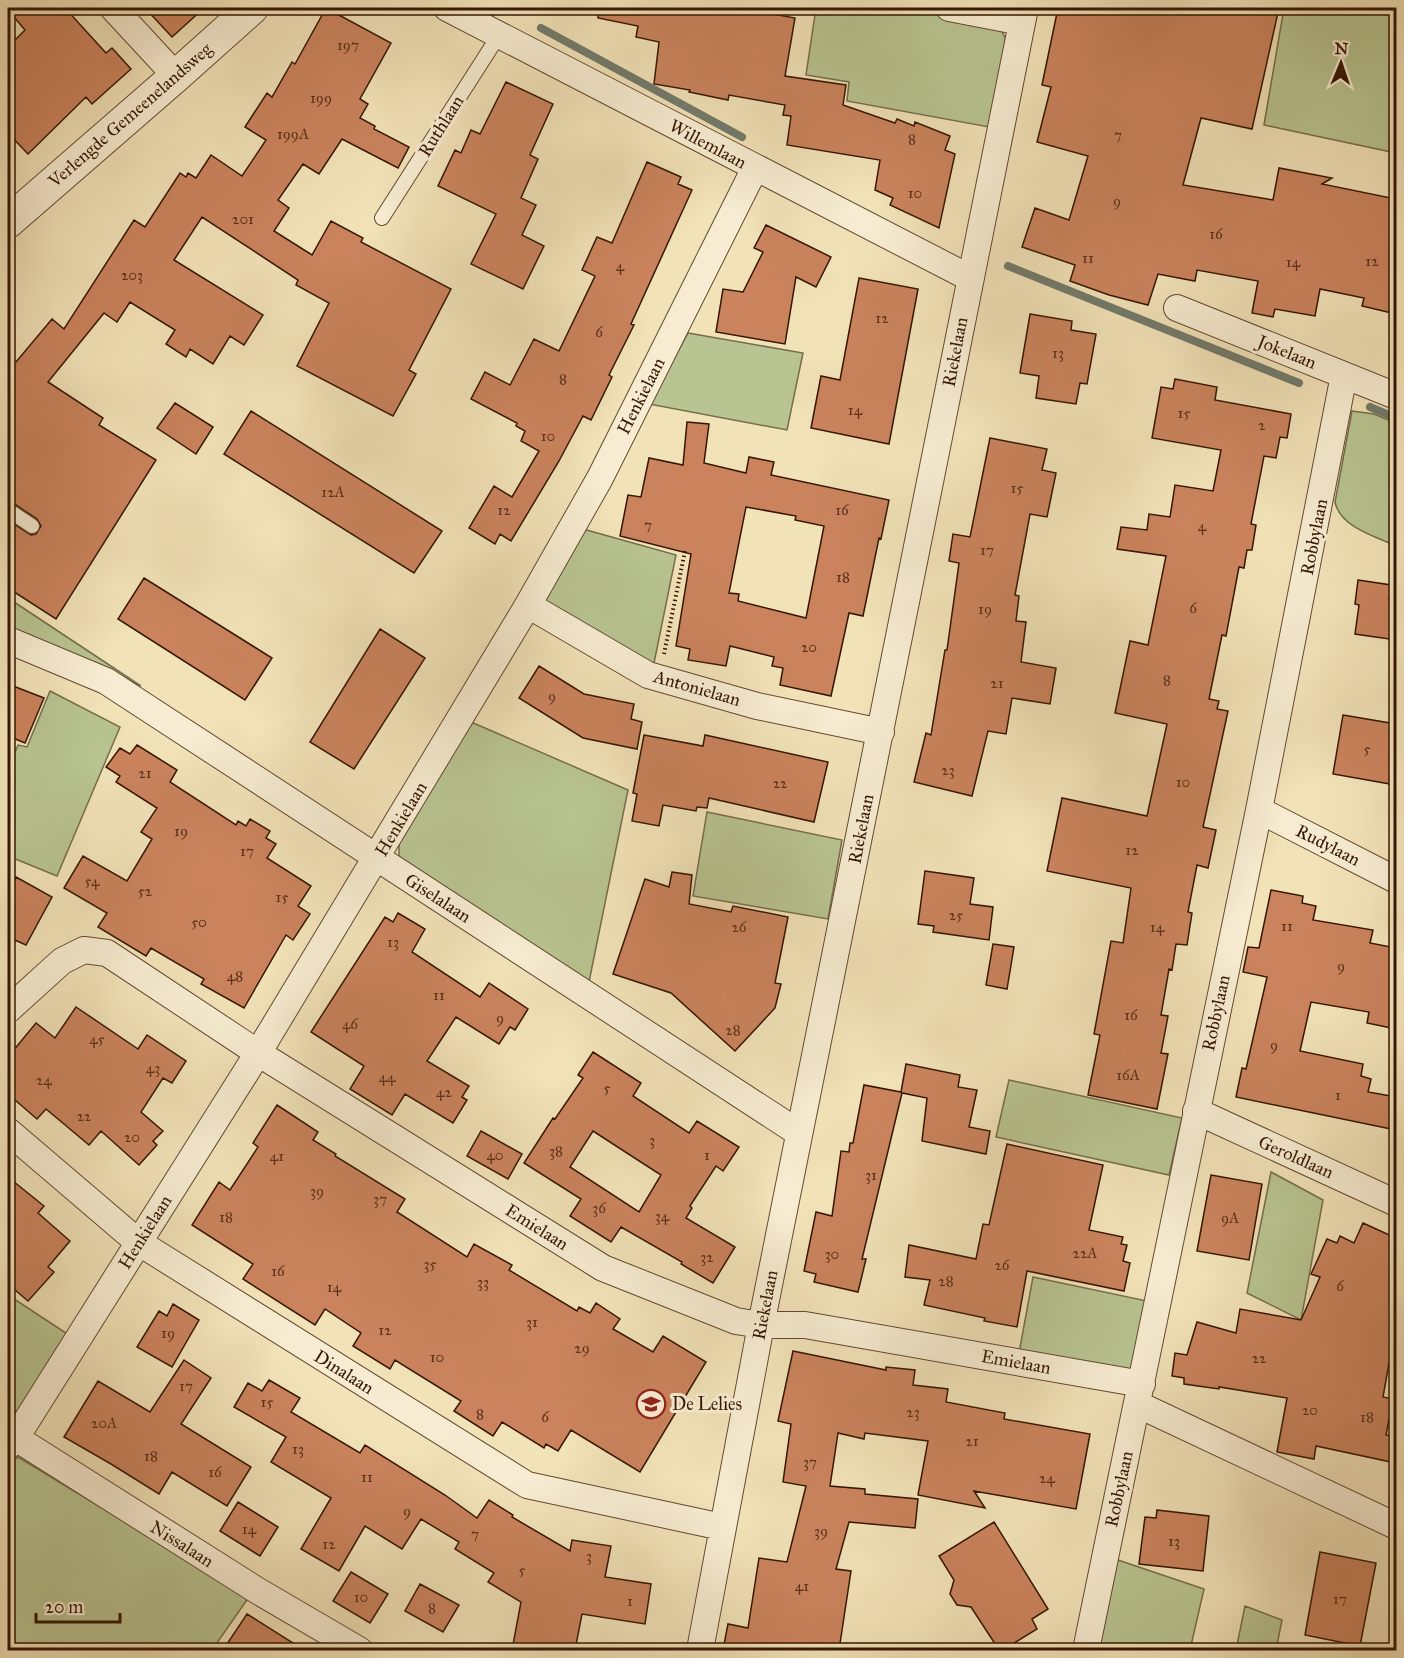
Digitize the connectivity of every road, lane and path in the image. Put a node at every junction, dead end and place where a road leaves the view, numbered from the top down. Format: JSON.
{"nodes":[{"id":1,"x":113,"y":8,"type":"edge"},
{"id":2,"x":252,"y":8,"type":"edge"},
{"id":3,"x":447,"y":8,"type":"edge"},
{"id":4,"x":950,"y":8,"type":"edge"},
{"id":5,"x":1023,"y":15,"type":"edge"},
{"id":6,"x":499,"y":34,"type":"junction"},
{"id":7,"x":176,"y":76,"type":"junction"},
{"id":8,"x":755,"y":168,"type":"junction"},
{"id":9,"x":382,"y":218,"type":"dead end"},
{"id":10,"x":8,"y":222,"type":"edge"},
{"id":11,"x":970,"y":278,"type":"junction"},
{"id":12,"x":1177,"y":308,"type":"dead end"},
{"id":13,"x":1344,"y":375,"type":"junction"},
{"id":14,"x":1396,"y":396,"type":"edge"},
{"id":15,"x":8,"y":510,"type":"edge"},
{"id":16,"x":32,"y":526,"type":"dead end"},
{"id":17,"x":685,"y":551,"type":"dead end"},
{"id":18,"x":528,"y":605,"type":"junction"},
{"id":19,"x":8,"y":640,"type":"edge"},
{"id":20,"x":659,"y":678,"type":"junction"},
{"id":21,"x":881,"y":732,"type":"junction"},
{"id":22,"x":1259,"y":810,"type":"junction"},
{"id":23,"x":377,"y":859,"type":"junction"},
{"id":24,"x":1396,"y":880,"type":"edge"},
{"id":25,"x":8,"y":1010,"type":"edge"},
{"id":26,"x":258,"y":1053,"type":"junction"},
{"id":27,"x":1196,"y":1111,"type":"junction"},
{"id":28,"x":8,"y":1131,"type":"edge"},
{"id":29,"x":799,"y":1133,"type":"junction"},
{"id":30,"x":1396,"y":1203,"type":"edge"},
{"id":31,"x":138,"y":1242,"type":"junction"},
{"id":32,"x":761,"y":1325,"type":"junction"},
{"id":33,"x":1139,"y":1394,"type":"junction"},
{"id":34,"x":10,"y":1440,"type":"edge"},
{"id":35,"x":1396,"y":1526,"type":"edge"},
{"id":36,"x":722,"y":1527,"type":"junction"},
{"id":37,"x":359,"y":1650,"type":"edge"},
{"id":38,"x":700,"y":1650,"type":"edge"},
{"id":39,"x":1086,"y":1650,"type":"edge"}],
"edges":[{"from":1,"to":7,"type":"street"},
{"from":2,"to":7,"type":"street","name":"Verlengde Gemeenelandsweg"},
{"from":3,"to":6,"type":"street","name":"Willemlaan"},
{"from":4,"to":5,"type":"street"},
{"from":5,"to":11,"type":"street","name":"Riekelaan"},
{"from":6,"to":8,"type":"street","name":"Willemlaan"},
{"from":6,"to":9,"type":"lane","name":"Ruthlaan"},
{"from":7,"to":10,"type":"street","name":"Verlengde Gemeenelandsweg"},
{"from":8,"to":11,"type":"street","name":"Willemlaan"},
{"from":8,"to":18,"type":"street","name":"Henkielaan"},
{"from":11,"to":21,"type":"street","name":"Riekelaan"},
{"from":12,"to":13,"type":"street","name":"Jokelaan"},
{"from":13,"to":14,"type":"street","name":"Jokelaan"},
{"from":13,"to":22,"type":"street","name":"Robbylaan"},
{"from":15,"to":16,"type":"lane"},
{"from":17,"to":20,"type":"path"},
{"from":18,"to":20,"type":"street","name":"Antonielaan"},
{"from":18,"to":23,"type":"street","name":"Henkielaan"},
{"from":19,"to":23,"type":"street","name":"Giselalaan"},
{"from":20,"to":21,"type":"street","name":"Antonielaan"},
{"from":21,"to":29,"type":"street","name":"Riekelaan"},
{"from":22,"to":24,"type":"street","name":"Rudylaan"},
{"from":22,"to":27,"type":"street","name":"Robbylaan"},
{"from":23,"to":26,"type":"street","name":"Henkielaan"},
{"from":23,"to":29,"type":"street","name":"Giselalaan"},
{"from":25,"to":26,"type":"street","name":"Emielaan"},
{"from":26,"to":31,"type":"street","name":"Henkielaan"},
{"from":26,"to":32,"type":"street","name":"Emielaan"},
{"from":27,"to":30,"type":"street","name":"Geroldlaan"},
{"from":27,"to":33,"type":"street","name":"Robbylaan"},
{"from":28,"to":31,"type":"street","name":"Dinalaan"},
{"from":29,"to":32,"type":"street","name":"Riekelaan"},
{"from":31,"to":34,"type":"street","name":"Henkielaan"},
{"from":31,"to":36,"type":"street","name":"Dinalaan"},
{"from":32,"to":33,"type":"street","name":"Emielaan"},
{"from":32,"to":36,"type":"street","name":"Riekelaan"},
{"from":33,"to":35,"type":"street","name":"Emielaan"},
{"from":33,"to":39,"type":"street","name":"Robbylaan"},
{"from":34,"to":37,"type":"street","name":"Nissalaan"},
{"from":36,"to":38,"type":"street","name":"Riekelaan"}]}
